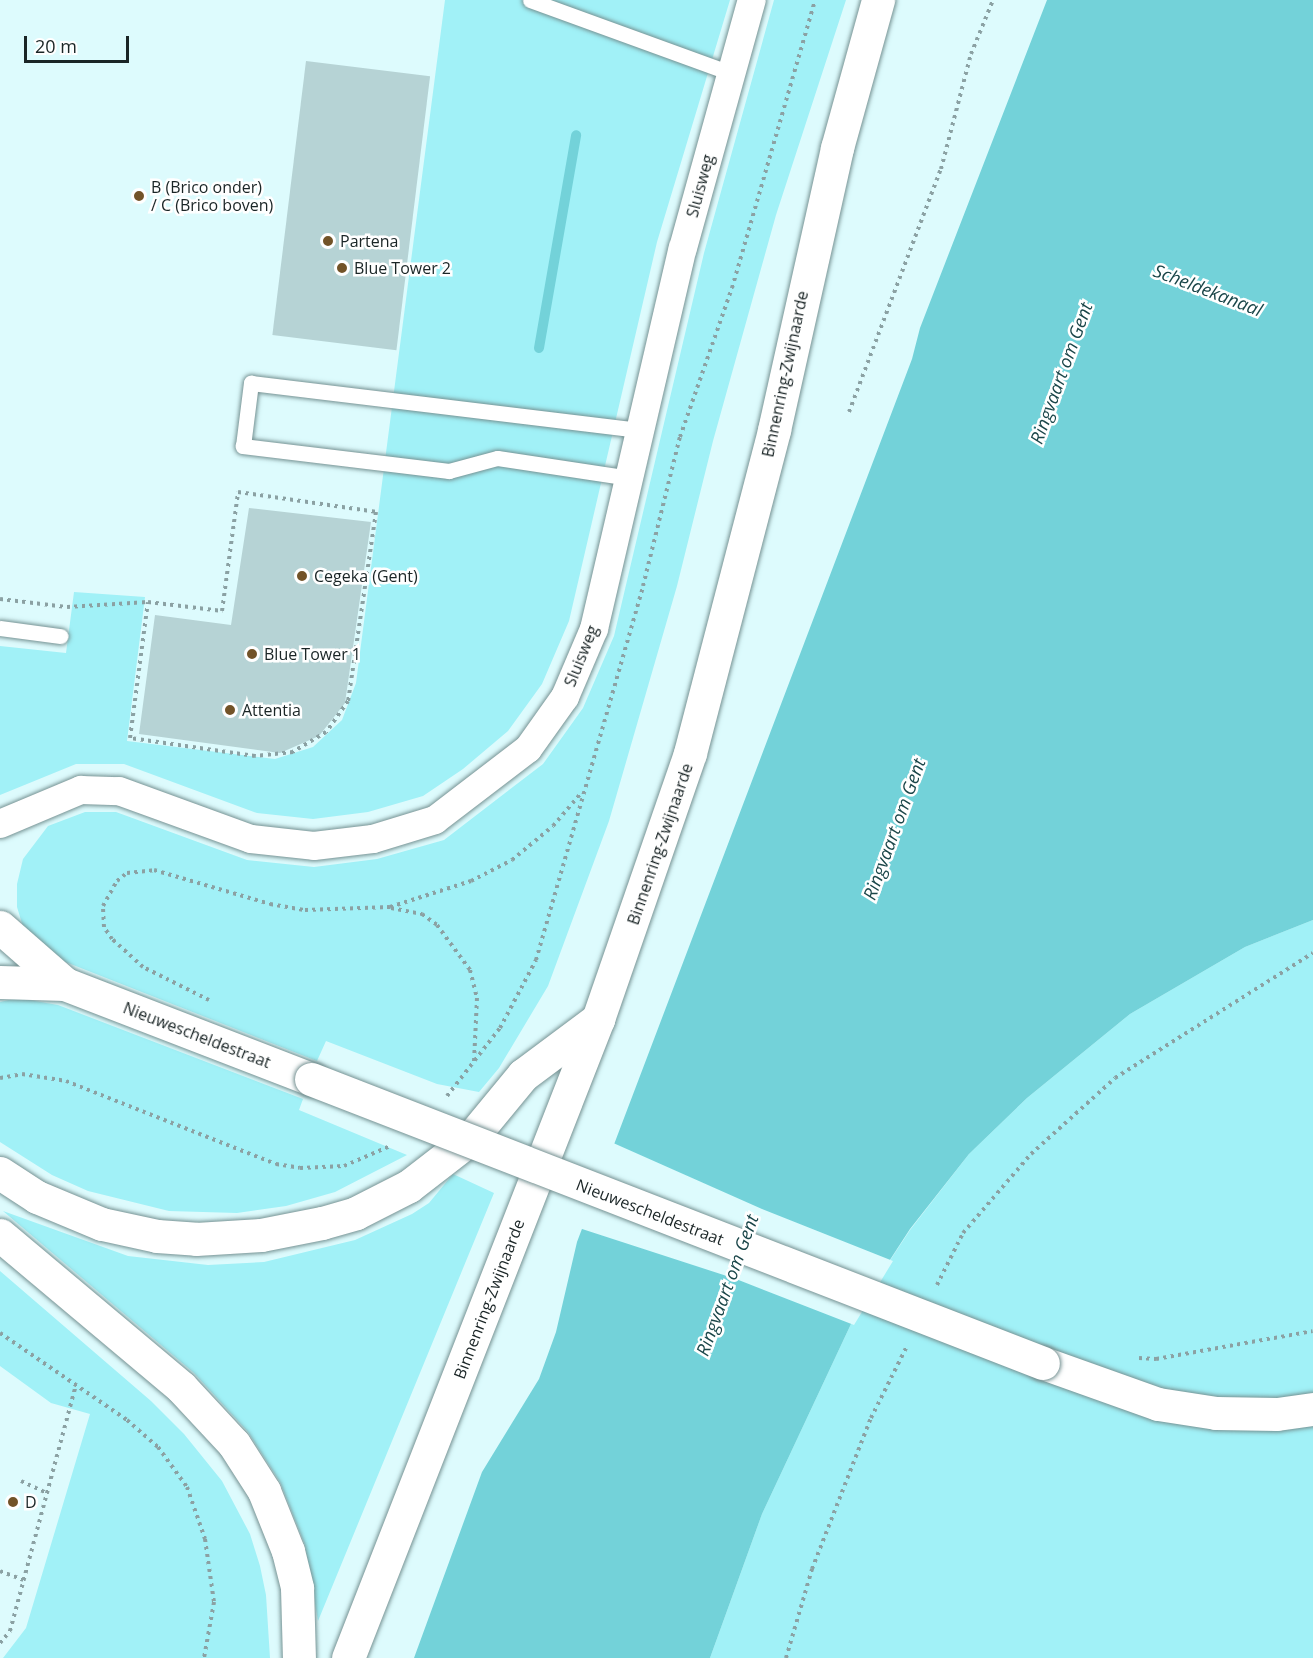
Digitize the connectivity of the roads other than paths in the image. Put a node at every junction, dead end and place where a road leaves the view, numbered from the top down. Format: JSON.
{"nodes":[{"id":1,"x":530,"y":0,"type":"edge"},
{"id":2,"x":752,"y":0,"type":"edge"},
{"id":3,"x":878,"y":0,"type":"edge"},
{"id":4,"x":732,"y":73,"type":"junction"},
{"id":5,"x":641,"y":430,"type":"junction"},
{"id":6,"x":630,"y":478,"type":"junction"},
{"id":7,"x":0,"y":628,"type":"edge"},
{"id":8,"x":60,"y":636,"type":"dead end"},
{"id":9,"x":0,"y":824,"type":"edge"},
{"id":10,"x":0,"y":927,"type":"edge"},
{"id":11,"x":0,"y":981,"type":"edge"},
{"id":12,"x":65,"y":984,"type":"junction"},
{"id":13,"x":598,"y":1019,"type":"junction"},
{"id":14,"x":0,"y":1173,"type":"edge"},
{"id":15,"x":0,"y":1235,"type":"edge"},
{"id":16,"x":1313,"y":1408,"type":"edge"},
{"id":17,"x":299,"y":1658,"type":"edge"},
{"id":18,"x":348,"y":1658,"type":"edge"}],
"edges":[{"from":1,"to":4,"type":"lane"},
{"from":2,"to":4,"type":"street","name":"Sluisweg"},
{"from":3,"to":13,"type":"main road","name":"Binnenring-Zwijnaarde"},
{"from":4,"to":5,"type":"street","name":"Sluisweg"},
{"from":5,"to":6,"type":"street","name":"Sluisweg"},
{"from":5,"to":6,"type":"lane"},
{"from":6,"to":9,"type":"street","name":"Sluisweg"},
{"from":7,"to":8,"type":"lane"},
{"from":10,"to":12,"type":"main road","name":"Nieuwescheldestraat"},
{"from":11,"to":12,"type":"main road","name":"Nieuwescheldestraat"},
{"from":12,"to":16,"type":"main road","name":"Nieuwescheldestraat","bridge":true},
{"from":13,"to":14,"type":"main road"},
{"from":13,"to":18,"type":"main road","name":"Binnenring-Zwijnaarde"},
{"from":15,"to":17,"type":"main road"}]}
